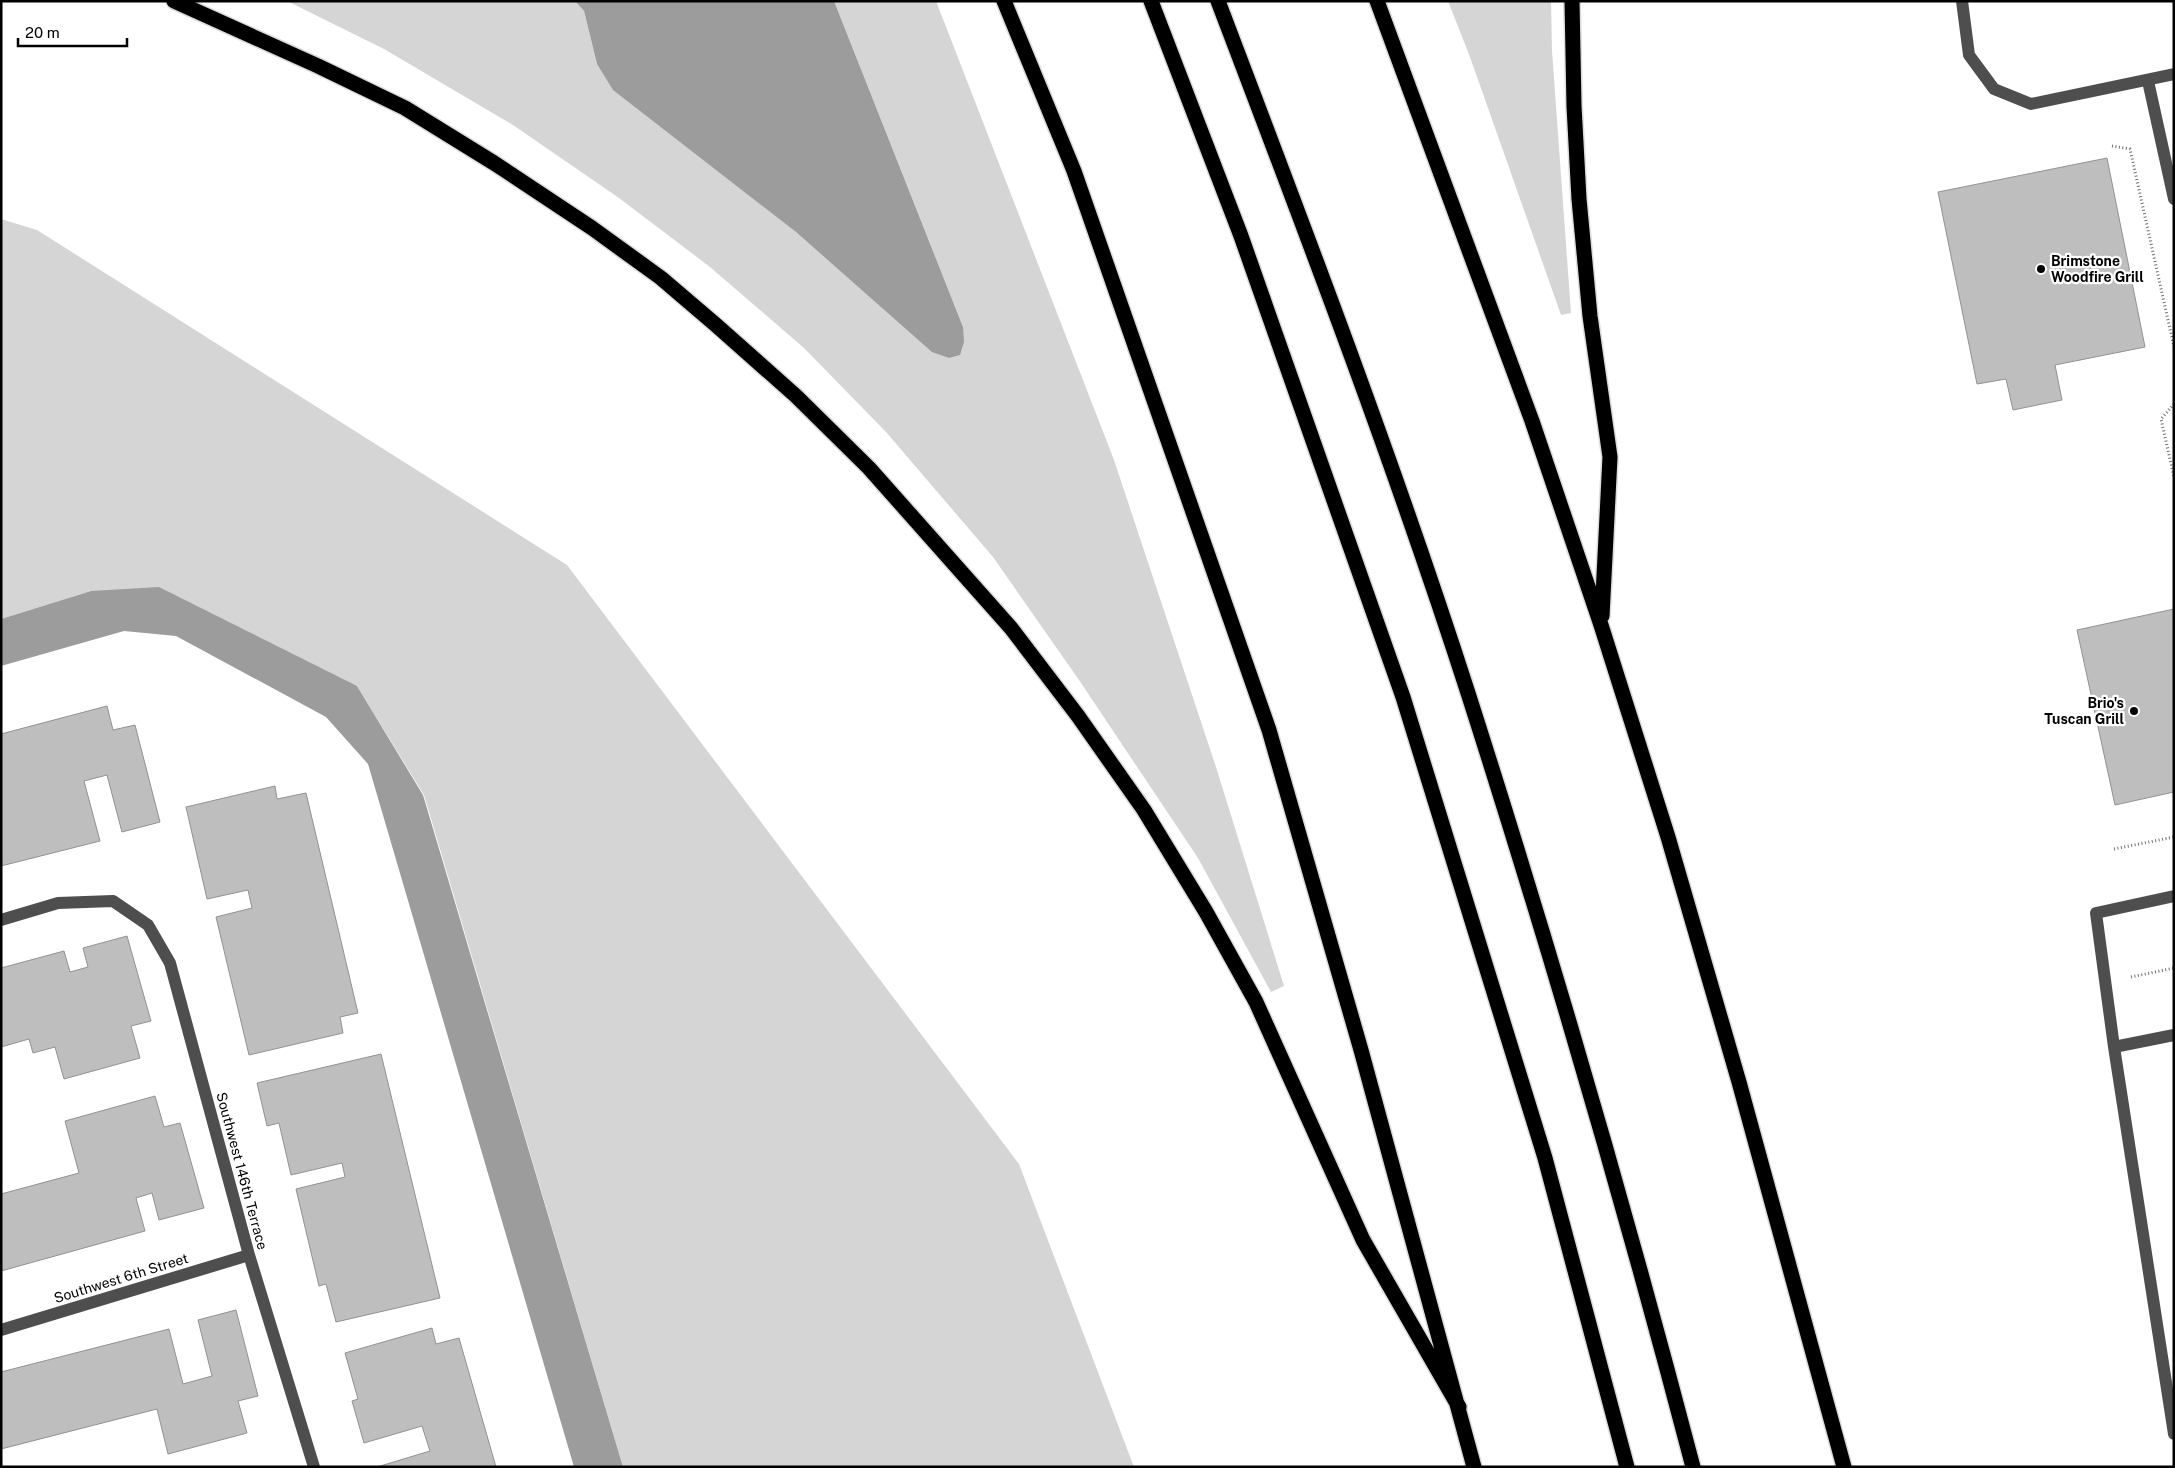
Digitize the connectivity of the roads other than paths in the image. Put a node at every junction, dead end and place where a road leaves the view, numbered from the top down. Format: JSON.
{"nodes":[{"id":1,"x":174,"y":1,"type":"edge"},
{"id":2,"x":1004,"y":1,"type":"edge"},
{"id":3,"x":1151,"y":1,"type":"edge"},
{"id":4,"x":1218,"y":1,"type":"edge"},
{"id":5,"x":1377,"y":1,"type":"edge"},
{"id":6,"x":1572,"y":1,"type":"edge"},
{"id":7,"x":1962,"y":1,"type":"edge"},
{"id":8,"x":2174,"y":74,"type":"edge"},
{"id":9,"x":2148,"y":81,"type":"junction"},
{"id":10,"x":2174,"y":200,"type":"edge"},
{"id":11,"x":1601,"y":626,"type":"junction"},
{"id":12,"x":2174,"y":896,"type":"edge"},
{"id":13,"x":1,"y":920,"type":"edge"},
{"id":14,"x":2174,"y":1035,"type":"edge"},
{"id":15,"x":2114,"y":1047,"type":"junction"},
{"id":16,"x":249,"y":1255,"type":"junction"},
{"id":17,"x":1,"y":1330,"type":"edge"},
{"id":18,"x":1459,"y":1407,"type":"junction"},
{"id":19,"x":2174,"y":1434,"type":"edge"},
{"id":20,"x":314,"y":1467,"type":"edge"},
{"id":21,"x":1474,"y":1467,"type":"edge"},
{"id":22,"x":1627,"y":1467,"type":"edge"},
{"id":23,"x":1692,"y":1467,"type":"edge"},
{"id":24,"x":1844,"y":1467,"type":"edge"}],
"edges":[{"from":1,"to":18,"type":"highway"},
{"from":2,"to":18,"type":"highway"},
{"from":3,"to":22,"type":"highway"},
{"from":4,"to":23,"type":"highway"},
{"from":5,"to":11,"type":"highway"},
{"from":6,"to":11,"type":"highway"},
{"from":7,"to":9,"type":"street"},
{"from":8,"to":9,"type":"street"},
{"from":9,"to":10,"type":"street"},
{"from":11,"to":24,"type":"highway"},
{"from":12,"to":15,"type":"street"},
{"from":13,"to":16,"type":"street","name":"Southwest 146th Terrace"},
{"from":14,"to":15,"type":"street"},
{"from":15,"to":19,"type":"street"},
{"from":16,"to":17,"type":"street","name":"Southwest 6th Street"},
{"from":16,"to":20,"type":"street","name":"Southwest 146th Terrace"},
{"from":18,"to":21,"type":"highway"}]}
